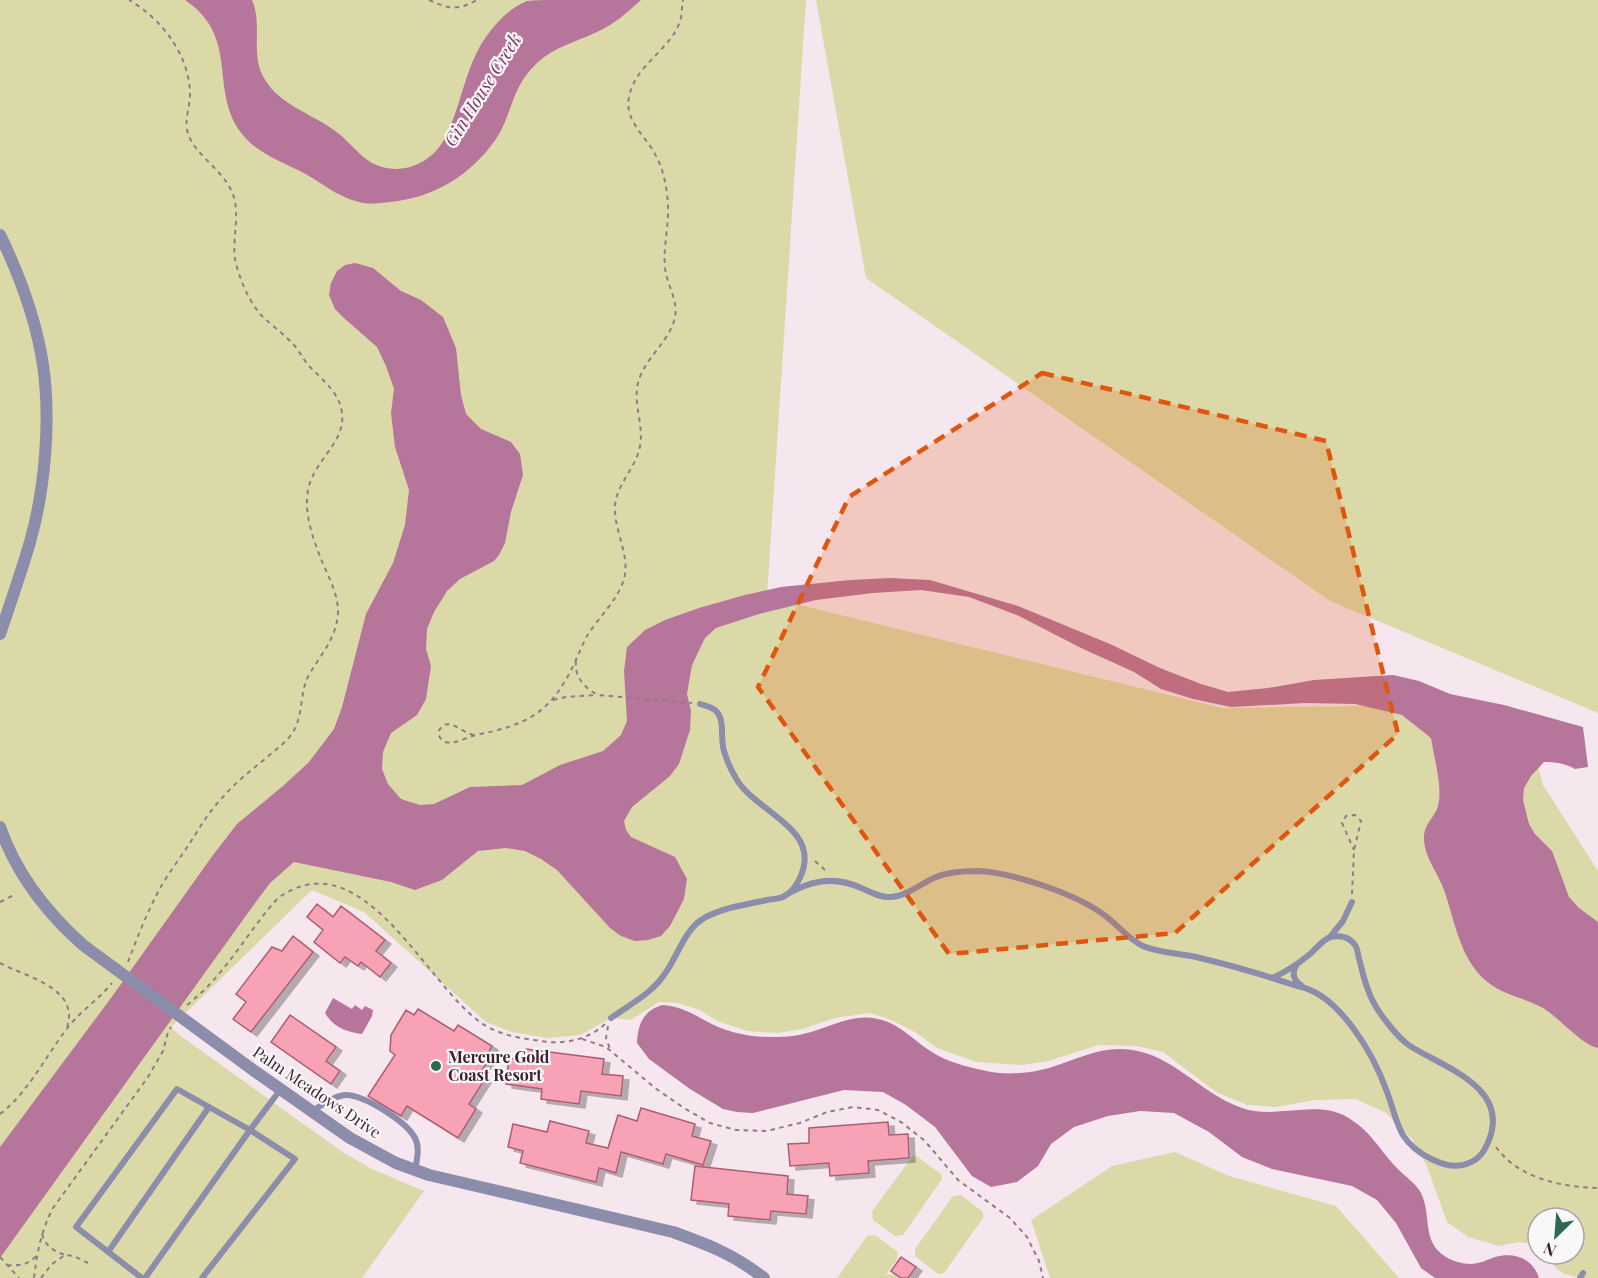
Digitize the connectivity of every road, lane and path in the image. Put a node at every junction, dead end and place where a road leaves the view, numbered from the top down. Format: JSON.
{"nodes":[{"id":1,"x":129,"y":0,"type":"edge"},
{"id":2,"x":429,"y":0,"type":"edge"},
{"id":3,"x":477,"y":0,"type":"edge"},
{"id":4,"x":683,"y":0,"type":"edge"},
{"id":5,"x":0,"y":235,"type":"edge"},
{"id":6,"x":0,"y":634,"type":"edge"},
{"id":7,"x":576,"y":658,"type":"junction"},
{"id":8,"x":598,"y":694,"type":"junction"},
{"id":9,"x":552,"y":700,"type":"junction"},
{"id":10,"x":700,"y":704,"type":"joint"},
{"id":11,"x":474,"y":735,"type":"junction"},
{"id":12,"x":0,"y":827,"type":"edge"},
{"id":13,"x":802,"y":844,"type":"junction"},
{"id":14,"x":1354,"y":850,"type":"junction"},
{"id":15,"x":844,"y":881,"type":"junction"},
{"id":16,"x":12,"y":896,"type":"dead end"},
{"id":17,"x":784,"y":896,"type":"junction"},
{"id":18,"x":0,"y":902,"type":"edge"},
{"id":19,"x":1352,"y":902,"type":"joint"},
{"id":20,"x":1330,"y":937,"type":"junction"},
{"id":21,"x":0,"y":963,"type":"edge"},
{"id":22,"x":128,"y":963,"type":"dead end"},
{"id":23,"x":1296,"y":965,"type":"junction"},
{"id":24,"x":1272,"y":978,"type":"junction"},
{"id":25,"x":116,"y":979,"type":"dead end"},
{"id":26,"x":1304,"y":987,"type":"junction"},
{"id":27,"x":187,"y":1005,"type":"dead end"},
{"id":28,"x":611,"y":1018,"type":"junction"},
{"id":29,"x":174,"y":1023,"type":"dead end"},
{"id":30,"x":67,"y":1030,"type":"junction"},
{"id":31,"x":582,"y":1039,"type":"junction"},
{"id":32,"x":610,"y":1050,"type":"junction"},
{"id":33,"x":281,"y":1089,"type":"junction"},
{"id":34,"x":209,"y":1107,"type":"junction"},
{"id":35,"x":311,"y":1111,"type":"junction"},
{"id":36,"x":0,"y":1114,"type":"edge"},
{"id":37,"x":250,"y":1130,"type":"junction"},
{"id":38,"x":1492,"y":1132,"type":"junction"},
{"id":39,"x":416,"y":1170,"type":"junction"},
{"id":40,"x":1598,"y":1188,"type":"edge"},
{"id":41,"x":42,"y":1234,"type":"junction"},
{"id":42,"x":108,"y":1252,"type":"junction"},
{"id":43,"x":65,"y":1255,"type":"junction"},
{"id":44,"x":36,"y":1256,"type":"junction"},
{"id":45,"x":0,"y":1257,"type":"edge"},
{"id":46,"x":6,"y":1263,"type":"junction"},
{"id":47,"x":90,"y":1264,"type":"dead end"},
{"id":48,"x":19,"y":1278,"type":"edge"},
{"id":49,"x":34,"y":1278,"type":"edge"},
{"id":50,"x":41,"y":1278,"type":"edge"},
{"id":51,"x":144,"y":1278,"type":"edge"},
{"id":52,"x":202,"y":1278,"type":"edge"},
{"id":53,"x":764,"y":1278,"type":"edge"},
{"id":54,"x":1042,"y":1278,"type":"edge"}],
"edges":[{"from":1,"to":22,"type":"path"},
{"from":2,"to":3,"type":"path"},
{"from":4,"to":7,"type":"path"},
{"from":5,"to":6,"type":"street"},
{"from":7,"to":8,"type":"path"},
{"from":7,"to":9,"type":"path"},
{"from":8,"to":9,"type":"path"},
{"from":8,"to":10,"type":"path"},
{"from":9,"to":11,"type":"path"},
{"from":10,"to":13,"type":"lane"},
{"from":11,"to":11,"type":"path"},
{"from":12,"to":33,"type":"street","name":"Palm Meadows Drive"},
{"from":13,"to":15,"type":"path"},
{"from":13,"to":17,"type":"lane"},
{"from":14,"to":14,"type":"path"},
{"from":14,"to":19,"type":"path"},
{"from":15,"to":17,"type":"lane"},
{"from":15,"to":24,"type":"lane"},
{"from":16,"to":18,"type":"path"},
{"from":17,"to":28,"type":"lane"},
{"from":19,"to":20,"type":"lane"},
{"from":20,"to":23,"type":"lane"},
{"from":20,"to":38,"type":"lane"},
{"from":21,"to":30,"type":"path"},
{"from":23,"to":24,"type":"lane"},
{"from":23,"to":26,"type":"lane"},
{"from":24,"to":26,"type":"lane"},
{"from":25,"to":30,"type":"path"},
{"from":26,"to":38,"type":"lane"},
{"from":27,"to":31,"type":"path"},
{"from":28,"to":31,"type":"path"},
{"from":28,"to":32,"type":"path"},
{"from":29,"to":41,"type":"path"},
{"from":30,"to":36,"type":"path"},
{"from":31,"to":32,"type":"path"},
{"from":32,"to":54,"type":"path"},
{"from":33,"to":35,"type":"street","name":"Palm Meadows Drive"},
{"from":33,"to":37,"type":"lane"},
{"from":34,"to":37,"type":"lane"},
{"from":34,"to":42,"type":"lane"},
{"from":34,"to":42,"type":"lane"},
{"from":35,"to":39,"type":"street","name":"Palm Meadows Drive"},
{"from":35,"to":39,"type":"lane"},
{"from":37,"to":51,"type":"lane"},
{"from":37,"to":52,"type":"lane"},
{"from":38,"to":40,"type":"path"},
{"from":39,"to":53,"type":"street","name":"Palm Meadows Drive"},
{"from":41,"to":43,"type":"path"},
{"from":41,"to":44,"type":"path"},
{"from":42,"to":51,"type":"lane"},
{"from":43,"to":47,"type":"path"},
{"from":43,"to":50,"type":"path"},
{"from":44,"to":46,"type":"path"},
{"from":44,"to":49,"type":"path"},
{"from":45,"to":46,"type":"path"},
{"from":46,"to":48,"type":"path"}]}
